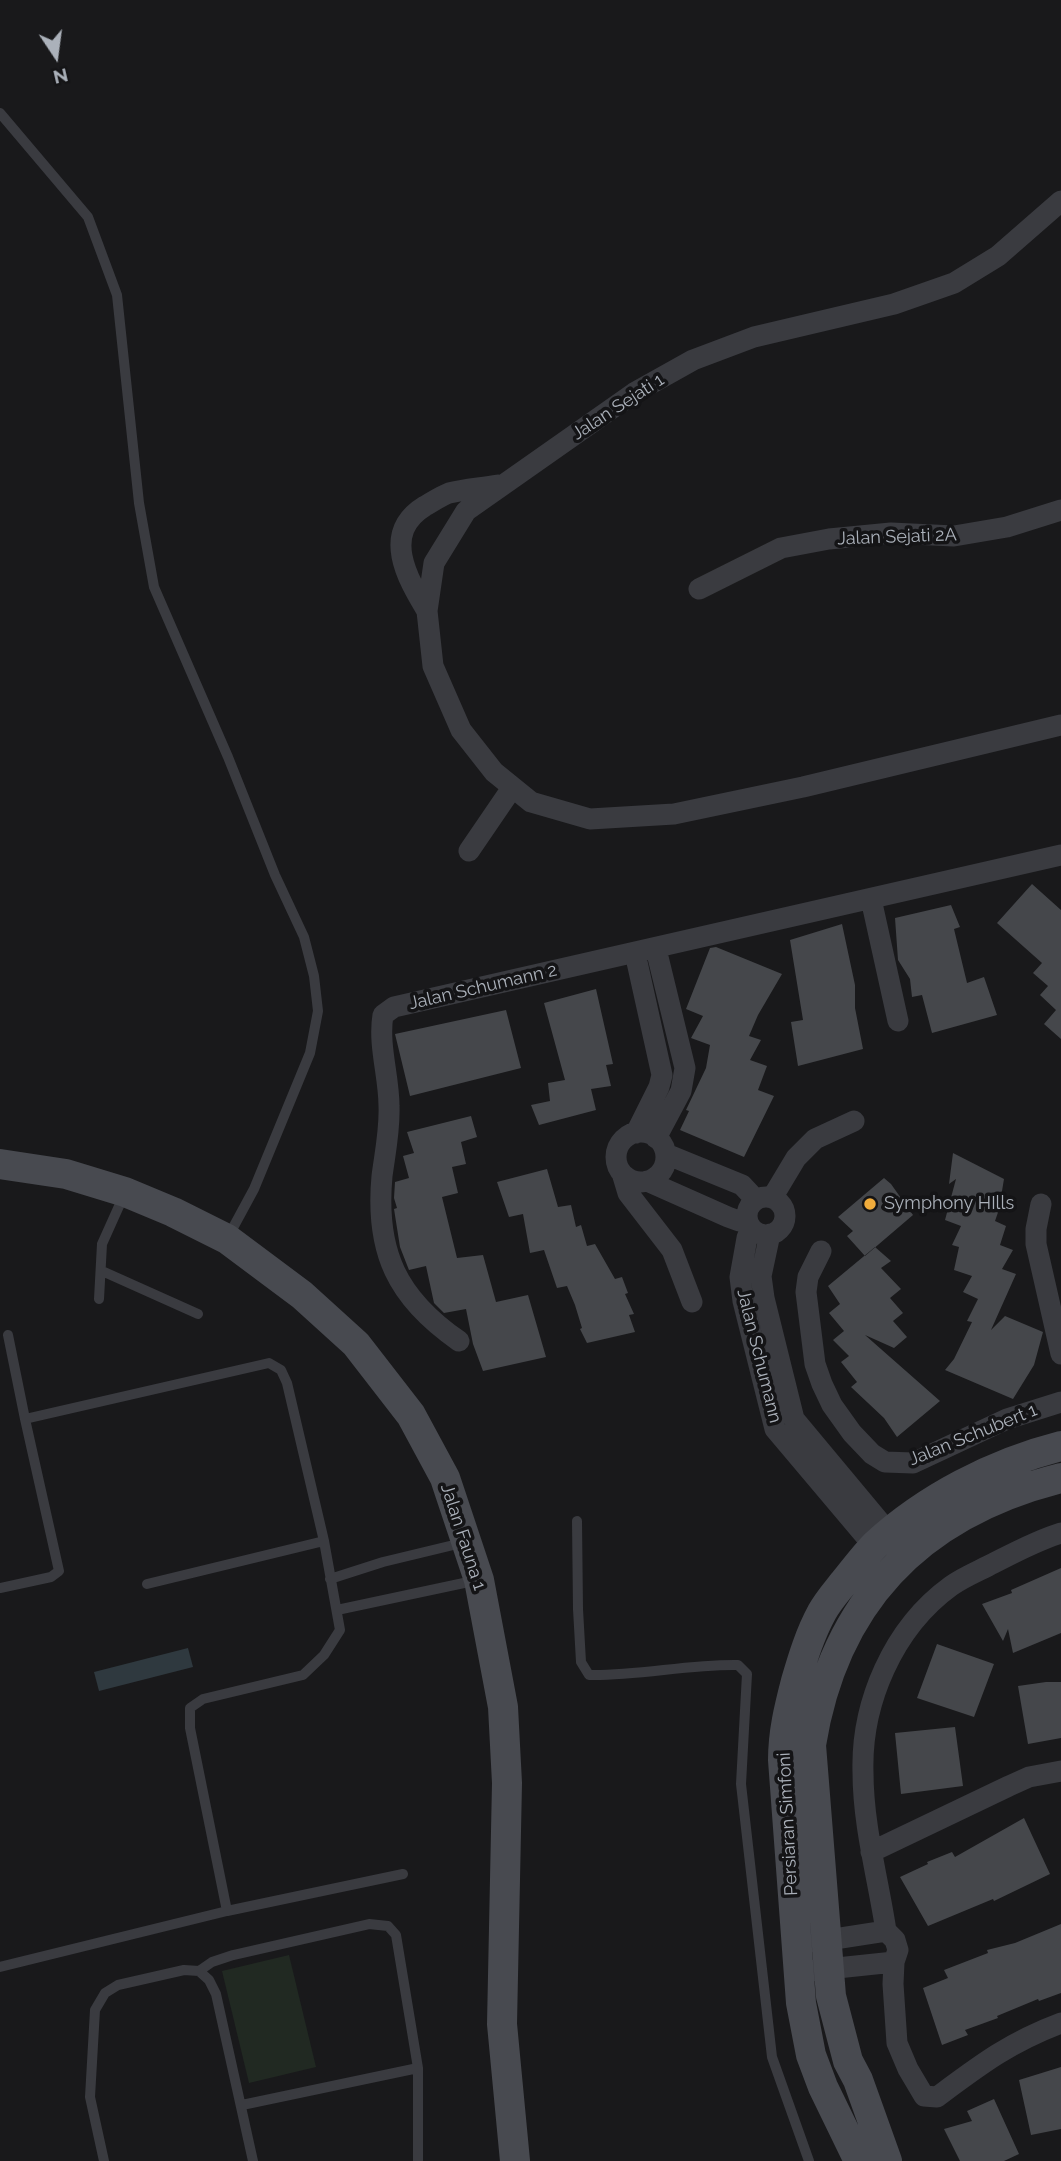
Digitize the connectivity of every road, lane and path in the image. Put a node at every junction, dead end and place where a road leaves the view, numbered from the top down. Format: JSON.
{"nodes":[{"id":1,"x":0,"y":113,"type":"edge"},
{"id":2,"x":1061,"y":201,"type":"edge"},
{"id":3,"x":503,"y":485,"type":"junction"},
{"id":4,"x":1061,"y":510,"type":"edge"},
{"id":5,"x":699,"y":589,"type":"dead end"},
{"id":6,"x":427,"y":611,"type":"junction"},
{"id":7,"x":1061,"y":725,"type":"edge"},
{"id":8,"x":512,"y":788,"type":"junction"},
{"id":9,"x":469,"y":851,"type":"dead end"},
{"id":10,"x":1061,"y":855,"type":"edge"},
{"id":11,"x":871,"y":899,"type":"junction"},
{"id":12,"x":646,"y":951,"type":"junction"},
{"id":13,"x":898,"y":1021,"type":"dead end"},
{"id":14,"x":685,"y":1068,"type":"junction"},
{"id":15,"x":662,"y":1075,"type":"junction"},
{"id":16,"x":854,"y":1121,"type":"dead end"},
{"id":17,"x":653,"y":1142,"type":"junction"},
{"id":18,"x":0,"y":1164,"type":"edge"},
{"id":19,"x":622,"y":1172,"type":"junction"},
{"id":20,"x":647,"y":1181,"type":"junction"},
{"id":21,"x":125,"y":1192,"type":"junction"},
{"id":22,"x":764,"y":1199,"type":"junction"},
{"id":23,"x":1041,"y":1204,"type":"dead end"},
{"id":24,"x":756,"y":1228,"type":"junction"},
{"id":25,"x":227,"y":1239,"type":"junction"},
{"id":26,"x":821,"y":1251,"type":"dead end"},
{"id":27,"x":102,"y":1270,"type":"junction"},
{"id":28,"x":99,"y":1300,"type":"dead end"},
{"id":29,"x":692,"y":1302,"type":"dead end"},
{"id":30,"x":198,"y":1314,"type":"dead end"},
{"id":31,"x":8,"y":1335,"type":"dead end"},
{"id":32,"x":459,"y":1341,"type":"dead end"},
{"id":33,"x":1061,"y":1354,"type":"edge"},
{"id":34,"x":1061,"y":1402,"type":"edge"},
{"id":35,"x":25,"y":1419,"type":"junction"},
{"id":36,"x":1061,"y":1446,"type":"edge"},
{"id":37,"x":1061,"y":1478,"type":"edge"},
{"id":38,"x":577,"y":1521,"type":"dead end"},
{"id":39,"x":1061,"y":1533,"type":"edge"},
{"id":40,"x":324,"y":1541,"type":"junction"},
{"id":41,"x":467,"y":1542,"type":"junction"},
{"id":42,"x":892,"y":1550,"type":"junction"},
{"id":43,"x":330,"y":1579,"type":"junction"},
{"id":44,"x":479,"y":1580,"type":"junction"},
{"id":45,"x":147,"y":1584,"type":"dead end"},
{"id":46,"x":0,"y":1588,"type":"edge"},
{"id":47,"x":337,"y":1610,"type":"junction"},
{"id":48,"x":1061,"y":1771,"type":"edge"},
{"id":49,"x":871,"y":1852,"type":"junction"},
{"id":50,"x":403,"y":1874,"type":"dead end"},
{"id":51,"x":227,"y":1911,"type":"junction"},
{"id":52,"x":886,"y":1931,"type":"junction"},
{"id":53,"x":827,"y":1955,"type":"junction"},
{"id":54,"x":797,"y":1958,"type":"junction"},
{"id":55,"x":894,"y":1962,"type":"junction"},
{"id":56,"x":0,"y":1967,"type":"edge"},
{"id":57,"x":199,"y":1971,"type":"junction"},
{"id":58,"x":1061,"y":2023,"type":"edge"},
{"id":59,"x":418,"y":2068,"type":"junction"},
{"id":60,"x":242,"y":2105,"type":"junction"},
{"id":61,"x":104,"y":2161,"type":"edge"},
{"id":62,"x":253,"y":2161,"type":"edge"},
{"id":63,"x":418,"y":2161,"type":"edge"},
{"id":64,"x":515,"y":2161,"type":"edge"},
{"id":65,"x":809,"y":2161,"type":"edge"},
{"id":66,"x":859,"y":2161,"type":"edge"},
{"id":67,"x":887,"y":2161,"type":"edge"}],
"edges":[{"from":1,"to":25,"type":"lane"},
{"from":2,"to":3,"type":"street","name":"Jalan Sejati 1"},
{"from":3,"to":6,"type":"street","name":"Jalan Sejati 1"},
{"from":3,"to":6,"type":"street"},
{"from":4,"to":5,"type":"street","name":"Jalan Sejati 2A"},
{"from":6,"to":8,"type":"street","name":"Jalan Sejati 1"},
{"from":7,"to":8,"type":"street","name":"Jalan Sejati 1"},
{"from":8,"to":9,"type":"street"},
{"from":10,"to":11,"type":"street"},
{"from":11,"to":12,"type":"street"},
{"from":11,"to":13,"type":"street"},
{"from":12,"to":14,"type":"street"},
{"from":12,"to":15,"type":"street"},
{"from":12,"to":32,"type":"street","name":"Jalan Schumann 2"},
{"from":14,"to":15,"type":"street"},
{"from":14,"to":17,"type":"street"},
{"from":15,"to":17,"type":"street"},
{"from":16,"to":22,"type":"street","name":"Jalan Schumann"},
{"from":17,"to":19,"type":"street"},
{"from":17,"to":20,"type":"street"},
{"from":17,"to":22,"type":"street"},
{"from":18,"to":21,"type":"street","name":"Jalan Fauna 1"},
{"from":19,"to":20,"type":"street"},
{"from":19,"to":29,"type":"street"},
{"from":20,"to":24,"type":"street"},
{"from":21,"to":25,"type":"street","name":"Jalan Fauna 1"},
{"from":21,"to":27,"type":"lane"},
{"from":22,"to":24,"type":"street","name":"Jalan Schumann"},
{"from":22,"to":24,"type":"street","name":"Jalan Schumann"},
{"from":23,"to":33,"type":"street"},
{"from":24,"to":42,"type":"street","name":"Jalan Schumann"},
{"from":25,"to":41,"type":"street","name":"Jalan Fauna 1"},
{"from":26,"to":34,"type":"street","name":"Jalan Schubert 1"},
{"from":27,"to":28,"type":"lane"},
{"from":27,"to":30,"type":"lane"},
{"from":31,"to":35,"type":"lane"},
{"from":35,"to":40,"type":"lane"},
{"from":35,"to":46,"type":"lane"},
{"from":36,"to":42,"type":"street","name":"Persiaran Simfoni"},
{"from":37,"to":42,"type":"street","name":"Persiaran Simfoni"},
{"from":38,"to":65,"type":"lane"},
{"from":39,"to":49,"type":"street"},
{"from":40,"to":43,"type":"lane"},
{"from":40,"to":45,"type":"lane"},
{"from":41,"to":43,"type":"lane"},
{"from":41,"to":44,"type":"street","name":"Jalan Fauna 1"},
{"from":42,"to":53,"type":"street","name":"Persiaran Simfoni"},
{"from":42,"to":54,"type":"street","name":"Persiaran Simfoni"},
{"from":43,"to":47,"type":"lane"},
{"from":44,"to":47,"type":"lane"},
{"from":44,"to":64,"type":"street","name":"Jalan Fauna 1"},
{"from":47,"to":51,"type":"lane"},
{"from":48,"to":49,"type":"street"},
{"from":49,"to":52,"type":"street"},
{"from":50,"to":51,"type":"lane"},
{"from":51,"to":56,"type":"lane"},
{"from":52,"to":53,"type":"street"},
{"from":52,"to":55,"type":"street"},
{"from":53,"to":54,"type":"street"},
{"from":53,"to":55,"type":"street"},
{"from":53,"to":67,"type":"street","name":"Persiaran Simfoni"},
{"from":54,"to":66,"type":"street","name":"Persiaran Simfoni"},
{"from":55,"to":58,"type":"street"},
{"from":57,"to":59,"type":"lane"},
{"from":57,"to":60,"type":"lane"},
{"from":57,"to":61,"type":"lane"},
{"from":59,"to":60,"type":"lane"},
{"from":59,"to":63,"type":"lane"},
{"from":60,"to":62,"type":"lane"}]}
